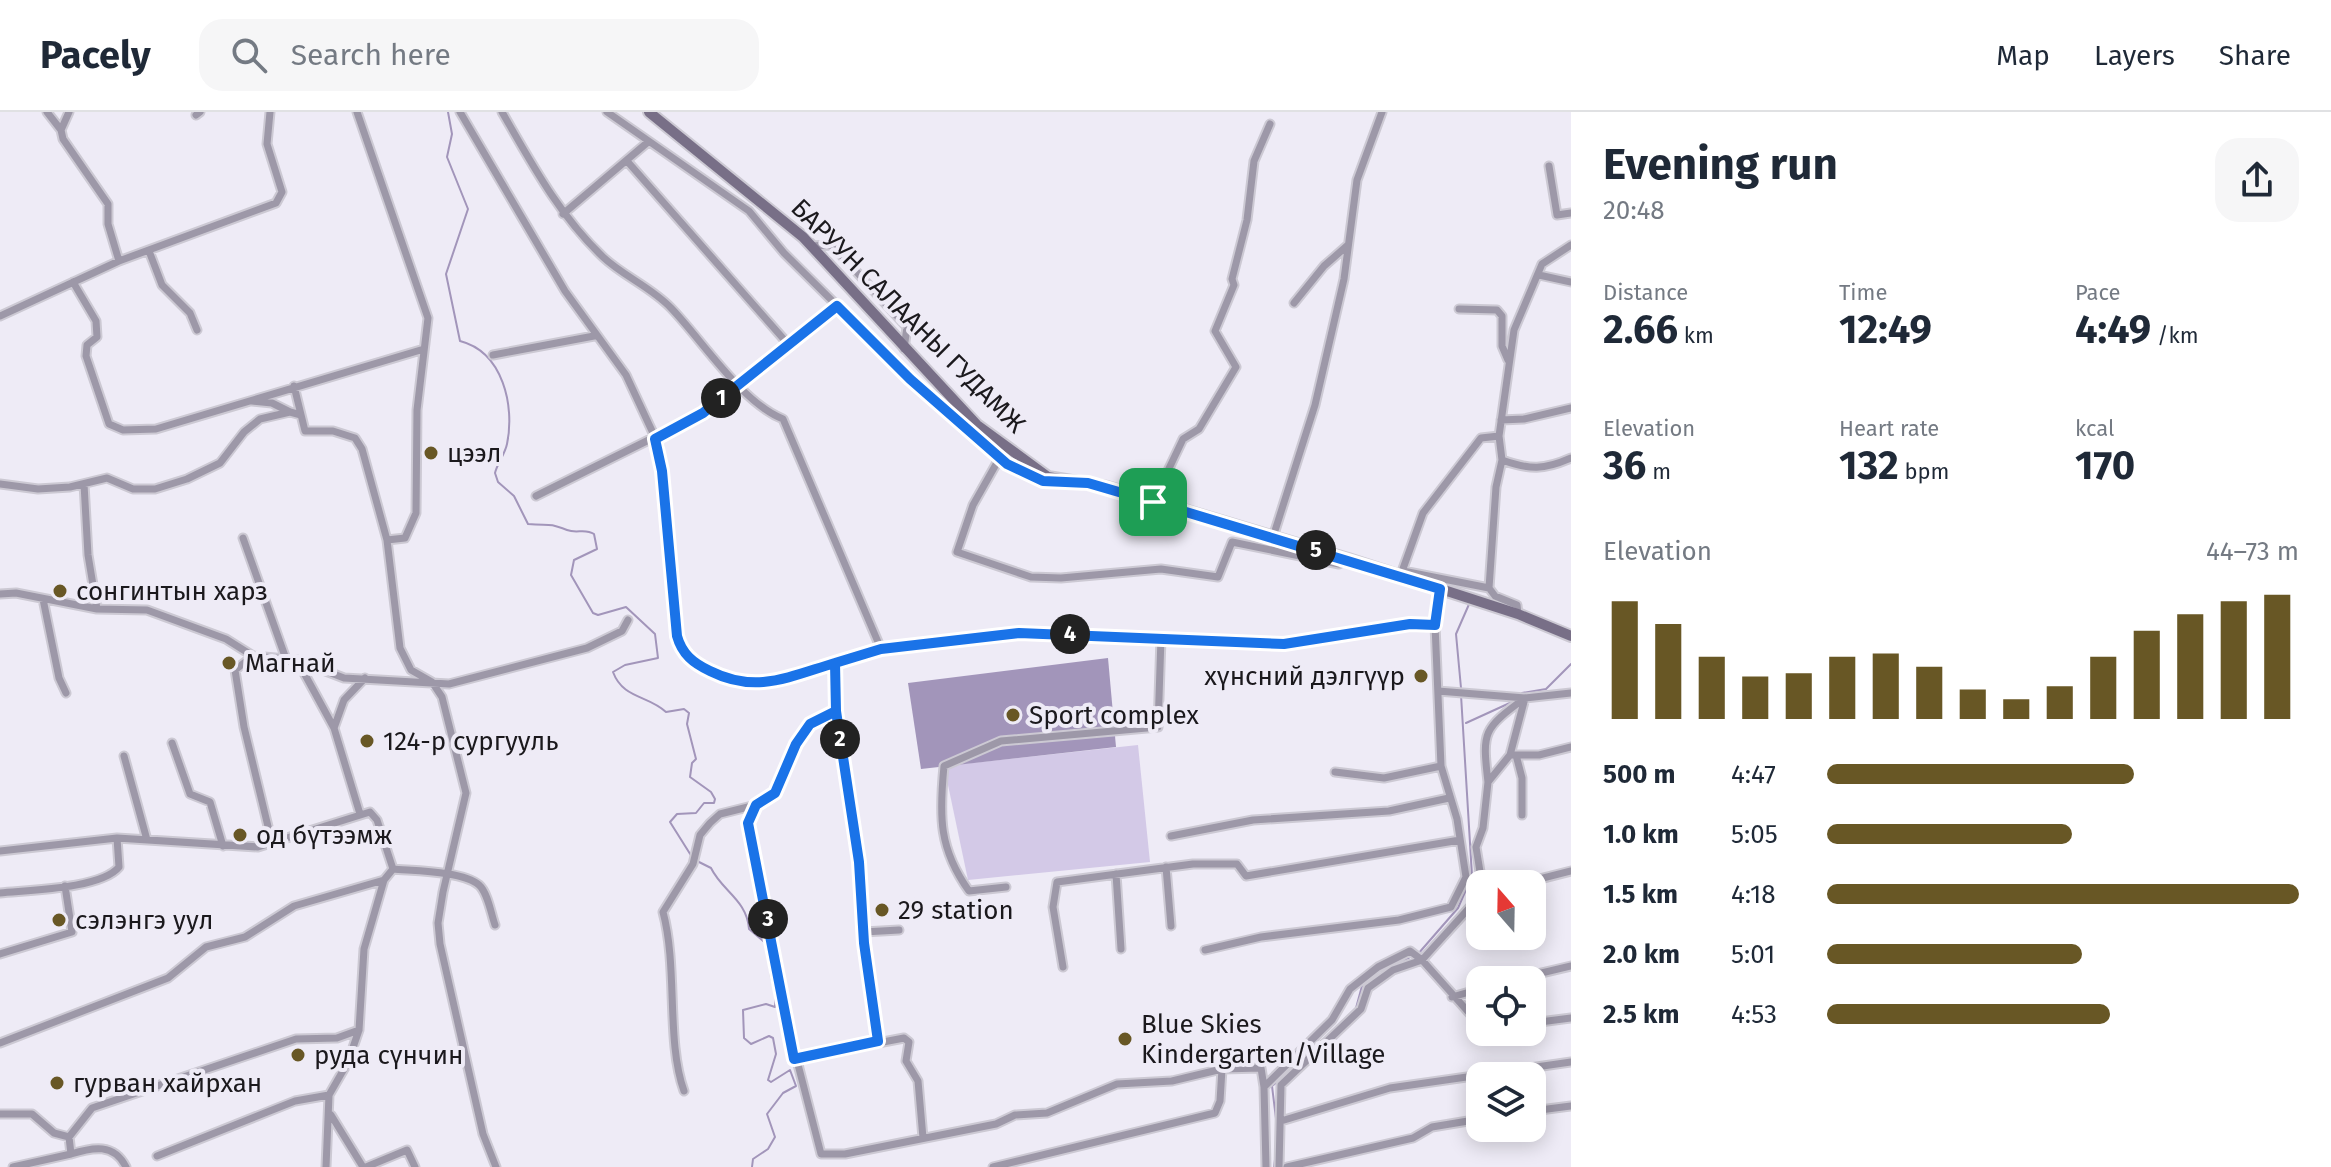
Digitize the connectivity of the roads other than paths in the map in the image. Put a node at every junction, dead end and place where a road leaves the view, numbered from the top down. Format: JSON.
{"nodes":[{"id":1,"x":47,"y":112,"type":"edge"},
{"id":2,"x":69,"y":112,"type":"edge"},
{"id":3,"x":270,"y":112,"type":"edge"},
{"id":4,"x":357,"y":112,"type":"edge"},
{"id":5,"x":460,"y":112,"type":"edge"},
{"id":6,"x":502,"y":112,"type":"edge"},
{"id":7,"x":607,"y":112,"type":"edge"},
{"id":8,"x":649,"y":112,"type":"edge"},
{"id":9,"x":1382,"y":112,"type":"edge"},
{"id":10,"x":1270,"y":124,"type":"dead end"},
{"id":11,"x":61,"y":130,"type":"junction"},
{"id":12,"x":648,"y":142,"type":"junction"},
{"id":13,"x":627,"y":161,"type":"junction"},
{"id":14,"x":1549,"y":166,"type":"dead end"},
{"id":15,"x":1571,"y":213,"type":"edge"},
{"id":16,"x":563,"y":214,"type":"junction"},
{"id":17,"x":1348,"y":245,"type":"junction"},
{"id":18,"x":1571,"y":245,"type":"edge"},
{"id":19,"x":811,"y":246,"type":"junction"},
{"id":20,"x":149,"y":251,"type":"junction"},
{"id":21,"x":119,"y":261,"type":"junction"},
{"id":22,"x":1539,"y":275,"type":"junction"},
{"id":23,"x":73,"y":282,"type":"junction"},
{"id":24,"x":1571,"y":282,"type":"edge"},
{"id":25,"x":873,"y":290,"type":"junction"},
{"id":26,"x":860,"y":302,"type":"junction"},
{"id":27,"x":1294,"y":303,"type":"dead end"},
{"id":28,"x":0,"y":306,"type":"edge"},
{"id":29,"x":837,"y":306,"type":"junction"},
{"id":30,"x":20,"y":309,"type":"junction"},
{"id":31,"x":1459,"y":309,"type":"dead end"},
{"id":32,"x":0,"y":316,"type":"edge"},
{"id":33,"x":197,"y":330,"type":"dead end"},
{"id":34,"x":594,"y":336,"type":"junction"},
{"id":35,"x":788,"y":344,"type":"junction"},
{"id":36,"x":424,"y":349,"type":"junction"},
{"id":37,"x":904,"y":349,"type":"junction"},
{"id":38,"x":493,"y":355,"type":"dead end"},
{"id":39,"x":1509,"y":362,"type":"junction"},
{"id":40,"x":739,"y":384,"type":"junction"},
{"id":41,"x":294,"y":386,"type":"junction"},
{"id":42,"x":246,"y":401,"type":"junction"},
{"id":43,"x":1571,"y":408,"type":"edge"},
{"id":44,"x":290,"y":412,"type":"junction"},
{"id":45,"x":301,"y":415,"type":"junction"},
{"id":46,"x":1501,"y":420,"type":"junction"},
{"id":47,"x":1499,"y":436,"type":"junction"},
{"id":48,"x":655,"y":439,"type":"junction"},
{"id":49,"x":1571,"y":458,"type":"edge"},
{"id":50,"x":999,"y":459,"type":"junction"},
{"id":51,"x":1502,"y":460,"type":"junction"},
{"id":52,"x":1088,"y":483,"type":"junction"},
{"id":53,"x":0,"y":484,"type":"edge"},
{"id":54,"x":84,"y":484,"type":"junction"},
{"id":55,"x":536,"y":496,"type":"dead end"},
{"id":56,"x":1153,"y":502,"type":"junction"},
{"id":57,"x":1273,"y":537,"type":"junction"},
{"id":58,"x":243,"y":538,"type":"dead end"},
{"id":59,"x":387,"y":540,"type":"junction"},
{"id":60,"x":1348,"y":559,"type":"junction"},
{"id":61,"x":1402,"y":574,"type":"junction"},
{"id":62,"x":1489,"y":588,"type":"junction"},
{"id":63,"x":1440,"y":589,"type":"junction"},
{"id":64,"x":0,"y":594,"type":"edge"},
{"id":65,"x":43,"y":599,"type":"junction"},
{"id":66,"x":97,"y":609,"type":"junction"},
{"id":67,"x":1518,"y":614,"type":"junction"},
{"id":68,"x":628,"y":620,"type":"dead end"},
{"id":69,"x":1435,"y":625,"type":"junction"},
{"id":70,"x":1571,"y":636,"type":"edge"},
{"id":71,"x":1161,"y":638,"type":"junction"},
{"id":72,"x":881,"y":649,"type":"junction"},
{"id":73,"x":253,"y":656,"type":"junction"},
{"id":74,"x":286,"y":659,"type":"junction"},
{"id":75,"x":297,"y":660,"type":"junction"},
{"id":76,"x":835,"y":663,"type":"junction"},
{"id":77,"x":365,"y":678,"type":"junction"},
{"id":78,"x":432,"y":682,"type":"junction"},
{"id":79,"x":1438,"y":691,"type":"junction"},
{"id":80,"x":66,"y":693,"type":"dead end"},
{"id":81,"x":1571,"y":693,"type":"edge"},
{"id":82,"x":1525,"y":698,"type":"junction"},
{"id":83,"x":836,"y":711,"type":"junction"},
{"id":84,"x":334,"y":728,"type":"junction"},
{"id":85,"x":172,"y":743,"type":"dead end"},
{"id":86,"x":1570,"y":749,"type":"edge"},
{"id":87,"x":1513,"y":755,"type":"junction"},
{"id":88,"x":124,"y":756,"type":"dead end"},
{"id":89,"x":1441,"y":766,"type":"junction"},
{"id":90,"x":1335,"y":772,"type":"dead end"},
{"id":91,"x":1488,"y":782,"type":"junction"},
{"id":92,"x":1449,"y":798,"type":"junction"},
{"id":93,"x":756,"y":805,"type":"junction"},
{"id":94,"x":360,"y":814,"type":"junction"},
{"id":95,"x":1522,"y":815,"type":"dead end"},
{"id":96,"x":1171,"y":836,"type":"dead end"},
{"id":97,"x":117,"y":838,"type":"junction"},
{"id":98,"x":147,"y":840,"type":"junction"},
{"id":99,"x":1460,"y":840,"type":"junction"},
{"id":100,"x":272,"y":843,"type":"junction"},
{"id":101,"x":223,"y":846,"type":"junction"},
{"id":102,"x":0,"y":851,"type":"edge"},
{"id":103,"x":1166,"y":867,"type":"junction"},
{"id":104,"x":393,"y":869,"type":"junction"},
{"id":105,"x":1480,"y":870,"type":"edge"},
{"id":106,"x":1571,"y":871,"type":"edge"},
{"id":107,"x":447,"y":874,"type":"junction"},
{"id":108,"x":1116,"y":874,"type":"junction"},
{"id":109,"x":1546,"y":877,"type":"edge"},
{"id":110,"x":384,"y":880,"type":"junction"},
{"id":111,"x":65,"y":886,"type":"junction"},
{"id":112,"x":1006,"y":887,"type":"dead end"},
{"id":113,"x":0,"y":893,"type":"edge"},
{"id":114,"x":1466,"y":910,"type":"edge"},
{"id":115,"x":495,"y":925,"type":"dead end"},
{"id":116,"x":1171,"y":926,"type":"dead end"},
{"id":117,"x":899,"y":930,"type":"dead end"},
{"id":118,"x":864,"y":932,"type":"junction"},
{"id":119,"x":1121,"y":949,"type":"dead end"},
{"id":120,"x":1205,"y":950,"type":"dead end"},
{"id":121,"x":0,"y":954,"type":"edge"},
{"id":122,"x":1417,"y":957,"type":"junction"},
{"id":123,"x":1571,"y":966,"type":"edge"},
{"id":124,"x":1063,"y":967,"type":"dead end"},
{"id":125,"x":1546,"y":972,"type":"edge"},
{"id":126,"x":1466,"y":993,"type":"edge"},
{"id":127,"x":1452,"y":997,"type":"junction"},
{"id":128,"x":1466,"y":1011,"type":"edge"},
{"id":129,"x":1571,"y":1018,"type":"edge"},
{"id":130,"x":1546,"y":1021,"type":"edge"},
{"id":131,"x":359,"y":1030,"type":"junction"},
{"id":132,"x":878,"y":1041,"type":"junction"},
{"id":133,"x":0,"y":1043,"type":"edge"},
{"id":134,"x":794,"y":1059,"type":"junction"},
{"id":135,"x":1571,"y":1062,"type":"edge"},
{"id":136,"x":1222,"y":1069,"type":"junction"},
{"id":137,"x":1264,"y":1087,"type":"junction"},
{"id":138,"x":684,"y":1091,"type":"dead end"},
{"id":139,"x":329,"y":1095,"type":"junction"},
{"id":140,"x":1571,"y":1106,"type":"edge"},
{"id":141,"x":1546,"y":1109,"type":"edge"},
{"id":142,"x":330,"y":1112,"type":"junction"},
{"id":143,"x":0,"y":1114,"type":"edge"},
{"id":144,"x":1281,"y":1121,"type":"junction"},
{"id":145,"x":1466,"y":1121,"type":"edge"},
{"id":146,"x":69,"y":1137,"type":"junction"},
{"id":147,"x":923,"y":1138,"type":"junction"},
{"id":148,"x":71,"y":1154,"type":"junction"},
{"id":149,"x":157,"y":1156,"type":"dead end"},
{"id":150,"x":13,"y":1167,"type":"edge"},
{"id":151,"x":126,"y":1167,"type":"edge"},
{"id":152,"x":326,"y":1167,"type":"edge"},
{"id":153,"x":364,"y":1167,"type":"edge"},
{"id":154,"x":415,"y":1167,"type":"edge"},
{"id":155,"x":496,"y":1167,"type":"edge"},
{"id":156,"x":993,"y":1167,"type":"edge"},
{"id":157,"x":1266,"y":1167,"type":"edge"},
{"id":158,"x":1279,"y":1167,"type":"edge"},
{"id":159,"x":1287,"y":1167,"type":"edge"}],
"edges":[{"from":1,"to":11,"type":"street"},
{"from":2,"to":11,"type":"street"},
{"from":3,"to":20,"type":"street"},
{"from":4,"to":36,"type":"street"},
{"from":5,"to":34,"type":"street"},
{"from":6,"to":16,"type":"street"},
{"from":7,"to":12,"type":"street"},
{"from":8,"to":19,"type":"main road","name":"БАРУУН САЛААНЫ ГУДАМЖ"},
{"from":9,"to":17,"type":"street"},
{"from":10,"to":56,"type":"street"},
{"from":11,"to":21,"type":"street"},
{"from":12,"to":13,"type":"street"},
{"from":12,"to":29,"type":"street"},
{"from":13,"to":16,"type":"street"},
{"from":13,"to":35,"type":"street"},
{"from":14,"to":15,"type":"street"},
{"from":16,"to":40,"type":"street"},
{"from":17,"to":27,"type":"street"},
{"from":17,"to":57,"type":"street"},
{"from":18,"to":22,"type":"street"},
{"from":19,"to":25,"type":"street"},
{"from":19,"to":26,"type":"main road","name":"БАРУУН САЛААНЫ ГУДАМЖ"},
{"from":20,"to":21,"type":"street"},
{"from":20,"to":33,"type":"street"},
{"from":21,"to":23,"type":"street"},
{"from":22,"to":24,"type":"street"},
{"from":22,"to":39,"type":"street"},
{"from":23,"to":30,"type":"street"},
{"from":23,"to":42,"type":"street"},
{"from":25,"to":26,"type":"street"},
{"from":25,"to":37,"type":"street"},
{"from":26,"to":37,"type":"main road","name":"БАРУУН САЛААНЫ ГУДАМЖ"},
{"from":28,"to":30,"type":"street"},
{"from":29,"to":35,"type":"street"},
{"from":29,"to":50,"type":"street"},
{"from":30,"to":32,"type":"street"},
{"from":31,"to":39,"type":"street"},
{"from":34,"to":38,"type":"street"},
{"from":34,"to":48,"type":"street"},
{"from":35,"to":40,"type":"street"},
{"from":36,"to":41,"type":"street"},
{"from":36,"to":59,"type":"street"},
{"from":37,"to":52,"type":"main road","name":"БАРУУН САЛААНЫ ГУДАМЖ"},
{"from":39,"to":46,"type":"street"},
{"from":40,"to":48,"type":"street"},
{"from":40,"to":72,"type":"street"},
{"from":41,"to":42,"type":"street"},
{"from":41,"to":45,"type":"street"},
{"from":42,"to":44,"type":"street"},
{"from":43,"to":46,"type":"street"},
{"from":44,"to":45,"type":"street"},
{"from":44,"to":54,"type":"street"},
{"from":45,"to":59,"type":"street"},
{"from":46,"to":47,"type":"street"},
{"from":47,"to":51,"type":"street"},
{"from":47,"to":61,"type":"street"},
{"from":48,"to":55,"type":"street"},
{"from":48,"to":76,"type":"street"},
{"from":49,"to":51,"type":"street"},
{"from":50,"to":52,"type":"street"},
{"from":50,"to":60,"type":"street"},
{"from":51,"to":62,"type":"street"},
{"from":52,"to":56,"type":"main road","name":"БАРУУН САЛААНЫ ГУДАМЖ"},
{"from":53,"to":54,"type":"street"},
{"from":54,"to":66,"type":"street"},
{"from":56,"to":57,"type":"main road","name":"БАРУУН САЛААНЫ ГУДАМЖ"},
{"from":57,"to":60,"type":"main road","name":"БАРУУН САЛААНЫ ГУДАМЖ"},
{"from":58,"to":74,"type":"street"},
{"from":59,"to":78,"type":"street"},
{"from":60,"to":61,"type":"main road","name":"БАРУУН САЛААНЫ ГУДАМЖ"},
{"from":61,"to":62,"type":"street"},
{"from":61,"to":63,"type":"main road","name":"БАРУУН САЛААНЫ ГУДАМЖ"},
{"from":62,"to":67,"type":"street"},
{"from":63,"to":67,"type":"main road","name":"БАРУУН САЛААНЫ ГУДАМЖ"},
{"from":63,"to":69,"type":"street"},
{"from":64,"to":65,"type":"street"},
{"from":65,"to":66,"type":"street"},
{"from":65,"to":80,"type":"street"},
{"from":66,"to":73,"type":"street"},
{"from":67,"to":70,"type":"main road","name":"БАРУУН САЛААНЫ ГУДАМЖ"},
{"from":68,"to":78,"type":"street"},
{"from":69,"to":71,"type":"street"},
{"from":69,"to":79,"type":"street"},
{"from":71,"to":72,"type":"street"},
{"from":71,"to":112,"type":"street"},
{"from":72,"to":76,"type":"street"},
{"from":73,"to":74,"type":"street"},
{"from":73,"to":100,"type":"street"},
{"from":74,"to":75,"type":"street"},
{"from":75,"to":77,"type":"street"},
{"from":75,"to":84,"type":"street"},
{"from":76,"to":83,"type":"street"},
{"from":77,"to":78,"type":"street"},
{"from":77,"to":84,"type":"street"},
{"from":78,"to":107,"type":"street"},
{"from":79,"to":82,"type":"street"},
{"from":79,"to":89,"type":"street"},
{"from":81,"to":82,"type":"street"},
{"from":82,"to":87,"type":"street"},
{"from":82,"to":91,"type":"street"},
{"from":83,"to":93,"type":"street"},
{"from":83,"to":118,"type":"street"},
{"from":84,"to":94,"type":"street"},
{"from":85,"to":101,"type":"street"},
{"from":86,"to":87,"type":"street"},
{"from":87,"to":91,"type":"street"},
{"from":87,"to":95,"type":"street"},
{"from":88,"to":98,"type":"street"},
{"from":89,"to":90,"type":"street"},
{"from":89,"to":92,"type":"street"},
{"from":91,"to":105,"type":"street"},
{"from":92,"to":96,"type":"street"},
{"from":92,"to":99,"type":"street"},
{"from":93,"to":134,"type":"street"},
{"from":93,"to":138,"type":"street"},
{"from":94,"to":100,"type":"street"},
{"from":94,"to":104,"type":"street"},
{"from":97,"to":98,"type":"street"},
{"from":97,"to":102,"type":"street"},
{"from":97,"to":111,"type":"street"},
{"from":98,"to":101,"type":"street"},
{"from":99,"to":103,"type":"street"},
{"from":99,"to":120,"type":"street"},
{"from":100,"to":101,"type":"street"},
{"from":103,"to":108,"type":"street"},
{"from":103,"to":116,"type":"street"},
{"from":104,"to":107,"type":"street"},
{"from":104,"to":110,"type":"street"},
{"from":106,"to":109,"type":"street"},
{"from":107,"to":115,"type":"street"},
{"from":107,"to":155,"type":"street"},
{"from":108,"to":119,"type":"street"},
{"from":108,"to":124,"type":"street"},
{"from":110,"to":131,"type":"street"},
{"from":110,"to":133,"type":"street"},
{"from":111,"to":113,"type":"street"},
{"from":111,"to":121,"type":"street"},
{"from":114,"to":122,"type":"street"},
{"from":117,"to":118,"type":"street"},
{"from":118,"to":132,"type":"street"},
{"from":122,"to":127,"type":"street"},
{"from":122,"to":137,"type":"street"},
{"from":122,"to":144,"type":"street"},
{"from":123,"to":125,"type":"street"},
{"from":126,"to":127,"type":"street"},
{"from":127,"to":128,"type":"street"},
{"from":129,"to":130,"type":"street"},
{"from":131,"to":139,"type":"street"},
{"from":131,"to":146,"type":"street"},
{"from":132,"to":134,"type":"street"},
{"from":132,"to":147,"type":"street"},
{"from":134,"to":147,"type":"street"},
{"from":135,"to":144,"type":"street"},
{"from":136,"to":137,"type":"street"},
{"from":136,"to":147,"type":"street"},
{"from":136,"to":156,"type":"street"},
{"from":137,"to":157,"type":"street"},
{"from":139,"to":142,"type":"street"},
{"from":139,"to":149,"type":"street"},
{"from":140,"to":141,"type":"street"},
{"from":142,"to":152,"type":"street"},
{"from":142,"to":153,"type":"street"},
{"from":143,"to":146,"type":"street"},
{"from":144,"to":158,"type":"street"},
{"from":145,"to":159,"type":"street"},
{"from":146,"to":148,"type":"street"},
{"from":148,"to":150,"type":"street"},
{"from":148,"to":151,"type":"street"},
{"from":153,"to":154,"type":"street"}]}
